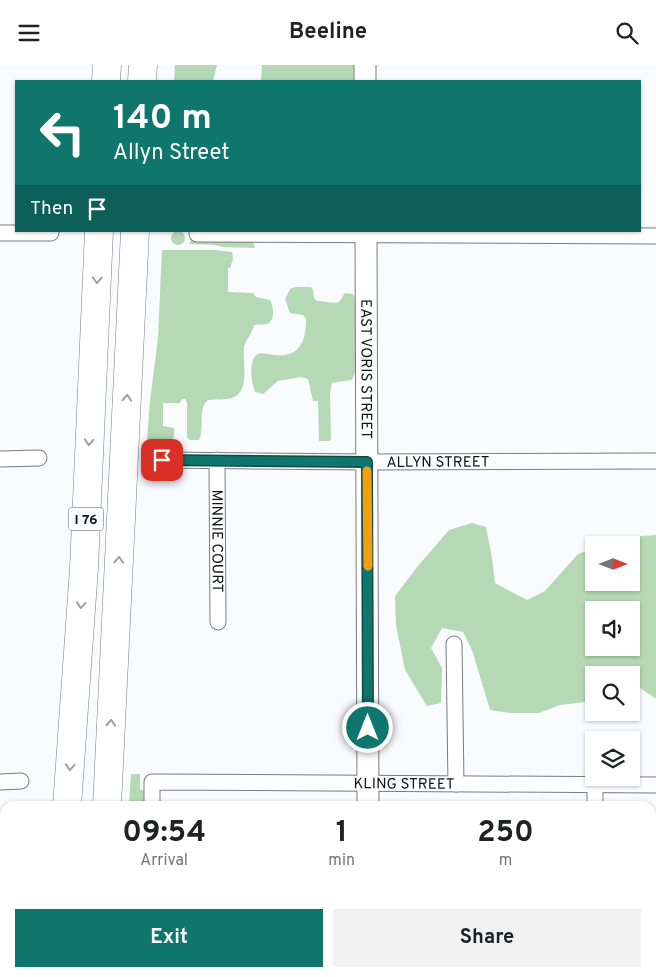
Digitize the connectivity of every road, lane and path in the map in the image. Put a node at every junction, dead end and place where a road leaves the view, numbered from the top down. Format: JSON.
{"nodes":[{"id":1,"x":106,"y":65,"type":"edge"},
{"id":2,"x":143,"y":65,"type":"edge"},
{"id":3,"x":365,"y":65,"type":"edge"},
{"id":4,"x":106,"y":80,"type":"edge"},
{"id":5,"x":142,"y":80,"type":"edge"},
{"id":6,"x":365,"y":80,"type":"edge"},
{"id":7,"x":99,"y":232,"type":"edge"},
{"id":8,"x":135,"y":232,"type":"edge"},
{"id":9,"x":0,"y":233,"type":"edge"},
{"id":10,"x":51,"y":233,"type":"dead end"},
{"id":11,"x":197,"y":233,"type":"dead end"},
{"id":12,"x":366,"y":233,"type":"edge"},
{"id":13,"x":656,"y":237,"type":"edge"},
{"id":14,"x":39,"y":458,"type":"dead end"},
{"id":15,"x":0,"y":459,"type":"edge"},
{"id":16,"x":162,"y":460,"type":"dead end"},
{"id":17,"x":217,"y":461,"type":"junction"},
{"id":18,"x":656,"y":461,"type":"edge"},
{"id":19,"x":367,"y":462,"type":"junction"},
{"id":20,"x":218,"y":622,"type":"dead end"},
{"id":21,"x":454,"y":644,"type":"dead end"},
{"id":22,"x":0,"y":781,"type":"edge"},
{"id":23,"x":22,"y":781,"type":"dead end"},
{"id":24,"x":368,"y":784,"type":"junction"},
{"id":25,"x":456,"y":784,"type":"junction"},
{"id":26,"x":585,"y":784,"type":"edge"},
{"id":27,"x":640,"y":785,"type":"edge"},
{"id":28,"x":656,"y":785,"type":"edge"},
{"id":29,"x":594,"y":786,"type":"edge"},
{"id":30,"x":67,"y":801,"type":"edge"},
{"id":31,"x":107,"y":801,"type":"edge"},
{"id":32,"x":152,"y":801,"type":"edge"},
{"id":33,"x":368,"y":801,"type":"edge"},
{"id":34,"x":595,"y":801,"type":"edge"}],
"edges":[{"from":1,"to":4,"type":"highway"},
{"from":2,"to":5,"type":"highway"},
{"from":3,"to":6,"type":"street"},
{"from":7,"to":30,"type":"highway","number":"I 76","one_way":true},
{"from":31,"to":8,"type":"highway","number":"I 76","one_way":true},
{"from":9,"to":10,"type":"street"},
{"from":11,"to":12,"type":"street"},
{"from":12,"to":13,"type":"street"},
{"from":12,"to":19,"type":"street","name":"EAST VORIS STREET"},
{"from":14,"to":15,"type":"street"},
{"from":16,"to":17,"type":"street","name":"ALLYN STREET"},
{"from":17,"to":19,"type":"street","name":"ALLYN STREET"},
{"from":17,"to":20,"type":"street","name":"MINNIE COURT"},
{"from":18,"to":19,"type":"street","name":"ALLYN STREET"},
{"from":19,"to":24,"type":"street","name":"EAST VORIS STREET"},
{"from":21,"to":25,"type":"street"},
{"from":22,"to":23,"type":"street"},
{"from":24,"to":25,"type":"street","name":"KLING STREET"},
{"from":24,"to":32,"type":"street","name":"KLING STREET"},
{"from":24,"to":33,"type":"street","name":"EAST VORIS STREET"},
{"from":25,"to":26,"type":"street","name":"KLING STREET"},
{"from":27,"to":28,"type":"street","name":"KLING STREET"},
{"from":29,"to":34,"type":"street"}]}
